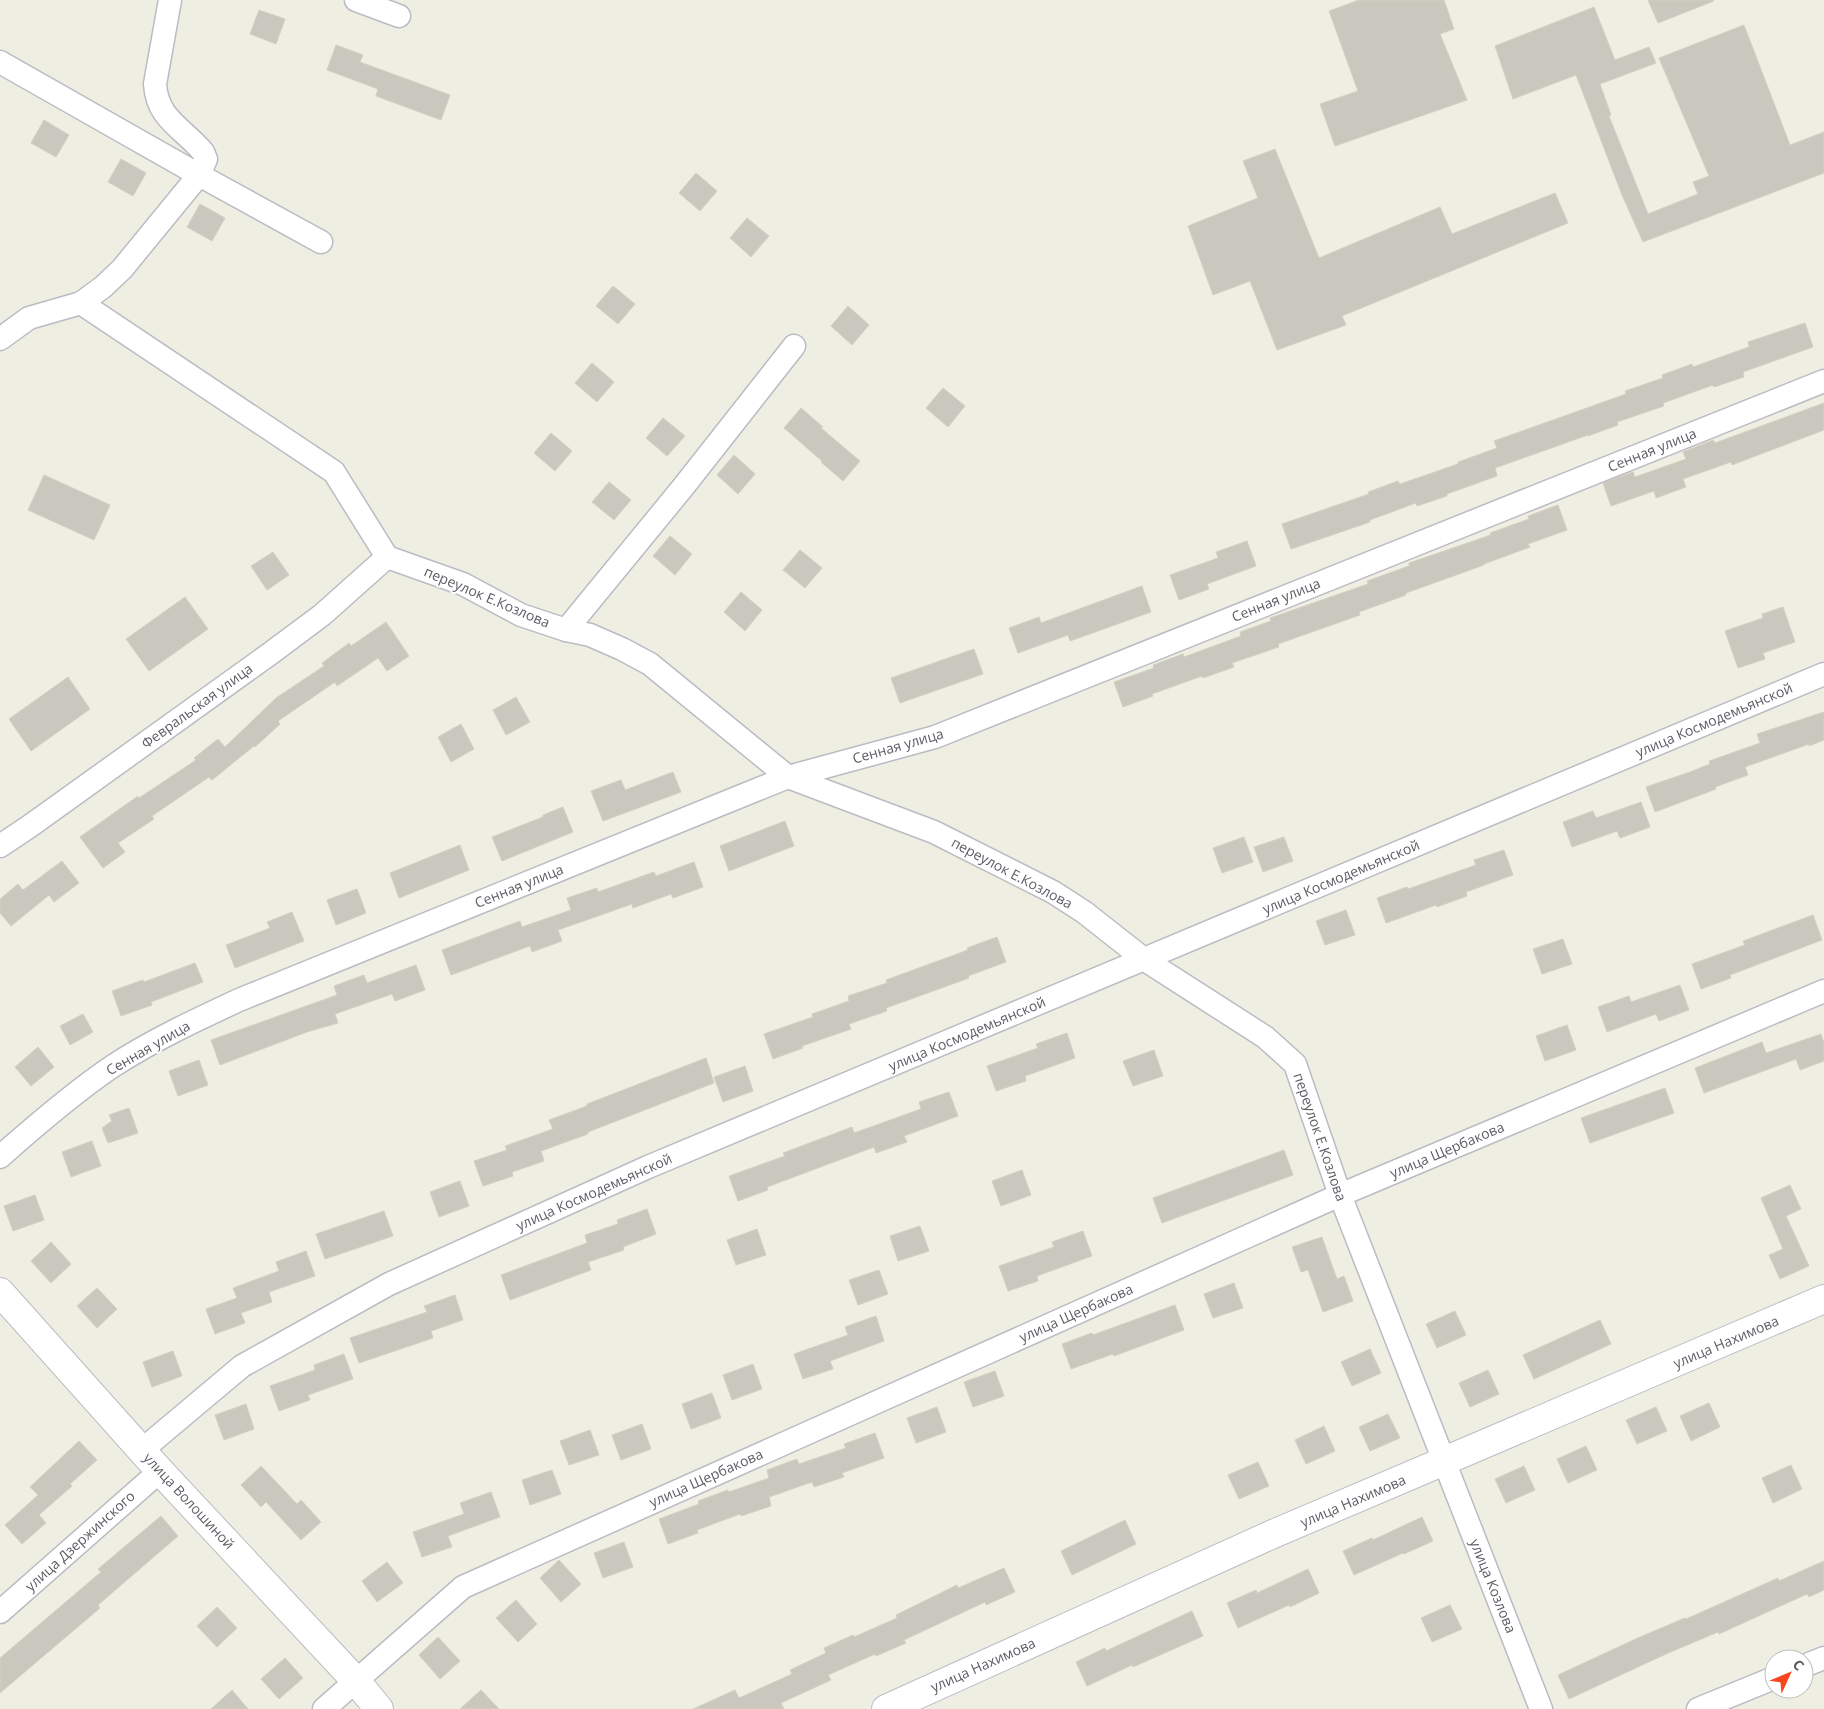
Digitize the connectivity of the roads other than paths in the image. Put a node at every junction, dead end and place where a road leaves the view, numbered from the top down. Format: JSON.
{"nodes":[{"id":1,"x":170,"y":0,"type":"edge"},
{"id":2,"x":356,"y":0,"type":"edge"},
{"id":3,"x":399,"y":16,"type":"dead end"},
{"id":4,"x":0,"y":62,"type":"edge"},
{"id":5,"x":199,"y":175,"type":"junction"},
{"id":6,"x":321,"y":242,"type":"dead end"},
{"id":7,"x":81,"y":303,"type":"junction"},
{"id":8,"x":0,"y":339,"type":"edge"},
{"id":9,"x":794,"y":346,"type":"dead end"},
{"id":10,"x":1824,"y":381,"type":"edge"},
{"id":11,"x":387,"y":557,"type":"junction"},
{"id":12,"x":566,"y":630,"type":"junction"},
{"id":13,"x":1824,"y":674,"type":"edge"},
{"id":14,"x":788,"y":777,"type":"junction"},
{"id":15,"x":0,"y":846,"type":"edge"},
{"id":16,"x":1145,"y":960,"type":"junction"},
{"id":17,"x":1824,"y":991,"type":"edge"},
{"id":18,"x":0,"y":1157,"type":"edge"},
{"id":19,"x":1340,"y":1195,"type":"junction"},
{"id":20,"x":0,"y":1292,"type":"edge"},
{"id":21,"x":1824,"y":1300,"type":"edge"},
{"id":22,"x":142,"y":1450,"type":"junction"},
{"id":23,"x":1444,"y":1462,"type":"junction"},
{"id":24,"x":160,"y":1470,"type":"junction"},
{"id":25,"x":0,"y":1612,"type":"edge"},
{"id":26,"x":356,"y":1681,"type":"junction"},
{"id":27,"x":1764,"y":1682,"type":"edge"},
{"id":28,"x":324,"y":1709,"type":"edge"},
{"id":29,"x":379,"y":1709,"type":"edge"},
{"id":30,"x":886,"y":1709,"type":"edge"},
{"id":31,"x":1541,"y":1709,"type":"edge"},
{"id":32,"x":1698,"y":1709,"type":"edge"}],
"edges":[{"from":1,"to":5,"type":"street"},
{"from":2,"to":3,"type":"street"},
{"from":4,"to":5,"type":"street"},
{"from":5,"to":6,"type":"street"},
{"from":5,"to":7,"type":"street"},
{"from":7,"to":8,"type":"street"},
{"from":7,"to":11,"type":"street"},
{"from":9,"to":12,"type":"street"},
{"from":10,"to":14,"type":"street","name":"Сенная улица"},
{"from":11,"to":12,"type":"street","name":"переулок Е.Козлова"},
{"from":11,"to":15,"type":"street","name":"Февральская улица"},
{"from":12,"to":14,"type":"street","name":"переулок Е.Козлова"},
{"from":13,"to":16,"type":"street","name":"улица Космодемьянской"},
{"from":14,"to":16,"type":"street","name":"переулок Е.Козлова"},
{"from":14,"to":18,"type":"street","name":"Сенная улица"},
{"from":16,"to":19,"type":"street","name":"переулок Е.Козлова"},
{"from":16,"to":22,"type":"street","name":"улица Космодемьянской"},
{"from":17,"to":19,"type":"street","name":"улица Щербакова"},
{"from":19,"to":23,"type":"street","name":"переулок Е.Козлова"},
{"from":19,"to":26,"type":"street","name":"улица Щербакова"},
{"from":20,"to":22,"type":"main road","name":"улица Волошиной"},
{"from":21,"to":23,"type":"main road","name":"улица Нахимова"},
{"from":22,"to":24,"type":"main road","name":"улица Волошиной"},
{"from":23,"to":30,"type":"main road","name":"улица Нахимова"},
{"from":23,"to":31,"type":"street","name":"улица Козлова"},
{"from":24,"to":25,"type":"street","name":"улица Дзержинского"},
{"from":24,"to":26,"type":"main road","name":"улица Волошиной"},
{"from":26,"to":28,"type":"street","name":"улица Щербакова"},
{"from":26,"to":29,"type":"main road","name":"улица Волошиной"},
{"from":27,"to":32,"type":"street"}]}
